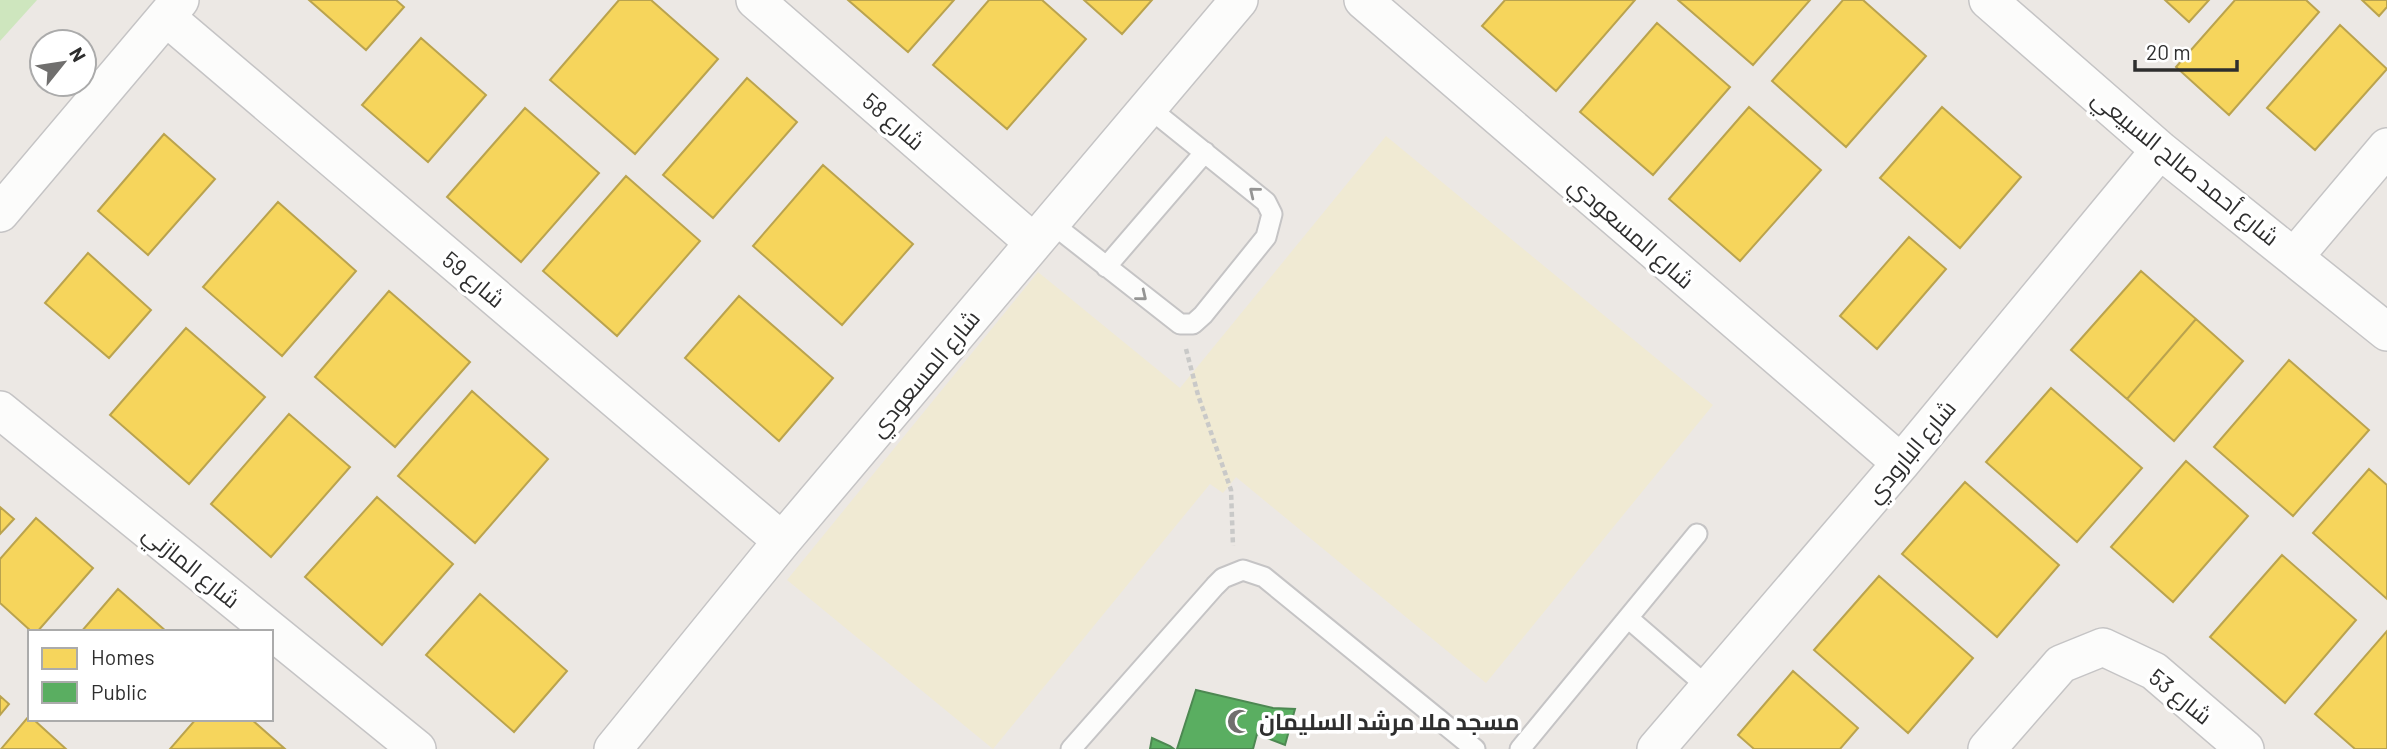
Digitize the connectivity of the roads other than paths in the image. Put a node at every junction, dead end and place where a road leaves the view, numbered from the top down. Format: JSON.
{"nodes":[{"id":1,"x":755,"y":0,"type":"edge"},
{"id":2,"x":1239,"y":0,"type":"edge"},
{"id":3,"x":1363,"y":0,"type":"edge"},
{"id":4,"x":1992,"y":1,"type":"edge"},
{"id":5,"x":173,"y":8,"type":"edge"},
{"id":6,"x":1148,"y":107,"type":"junction"},
{"id":7,"x":2387,"y":147,"type":"edge"},
{"id":8,"x":2160,"y":150,"type":"junction"},
{"id":9,"x":1205,"y":152,"type":"junction"},
{"id":10,"x":0,"y":212,"type":"edge"},
{"id":11,"x":1042,"y":232,"type":"junction"},
{"id":12,"x":2295,"y":256,"type":"junction"},
{"id":13,"x":1106,"y":267,"type":"junction"},
{"id":14,"x":2387,"y":332,"type":"edge"},
{"id":15,"x":0,"y":410,"type":"edge"},
{"id":16,"x":1901,"y":463,"type":"junction"},
{"id":17,"x":1697,"y":534,"type":"dead end"},
{"id":18,"x":782,"y":541,"type":"junction"},
{"id":19,"x":1628,"y":618,"type":"junction"},
{"id":20,"x":270,"y":630,"type":"edge"},
{"id":21,"x":273,"y":632,"type":"edge"},
{"id":22,"x":1709,"y":688,"type":"junction"},
{"id":23,"x":630,"y":743,"type":"edge"},
{"id":24,"x":416,"y":749,"type":"edge"},
{"id":25,"x":1071,"y":749,"type":"edge"},
{"id":26,"x":1475,"y":749,"type":"edge"},
{"id":27,"x":1520,"y":749,"type":"edge"},
{"id":28,"x":1656,"y":749,"type":"edge"},
{"id":29,"x":1987,"y":749,"type":"edge"},
{"id":30,"x":2245,"y":749,"type":"edge"}],
"edges":[{"from":1,"to":11,"type":"street","name":"شارع 58"},
{"from":2,"to":6,"type":"street","name":"شارع المسعودي"},
{"from":3,"to":16,"type":"street","name":"شارع المسعودي"},
{"from":4,"to":8,"type":"street","name":"شارع أحمد صالح السبيعي"},
{"from":5,"to":10,"type":"street"},
{"from":5,"to":18,"type":"street","name":"شارع 59"},
{"from":6,"to":9,"type":"lane"},
{"from":6,"to":11,"type":"street","name":"شارع المسعودي"},
{"from":7,"to":12,"type":"street"},
{"from":8,"to":12,"type":"street","name":"شارع أحمد صالح السبيعي"},
{"from":8,"to":16,"type":"street","name":"شارع البارودي"},
{"from":9,"to":13,"type":"lane"},
{"from":13,"to":9,"type":"lane","one_way":true},
{"from":11,"to":13,"type":"lane"},
{"from":11,"to":18,"type":"street","name":"شارع المسعودي"},
{"from":12,"to":14,"type":"street","name":"شارع أحمد صالح السبيعي"},
{"from":15,"to":20,"type":"street","name":"شارع المازني"},
{"from":16,"to":22,"type":"street","name":"شارع البارودي"},
{"from":17,"to":19,"type":"lane"},
{"from":18,"to":23,"type":"street","name":"شارع المسعودي"},
{"from":19,"to":22,"type":"lane"},
{"from":19,"to":27,"type":"lane"},
{"from":21,"to":24,"type":"street","name":"شارع المازني"},
{"from":22,"to":28,"type":"street","name":"شارع البارودي"},
{"from":25,"to":26,"type":"lane"},
{"from":29,"to":30,"type":"street","name":"شارع 53"}]}
